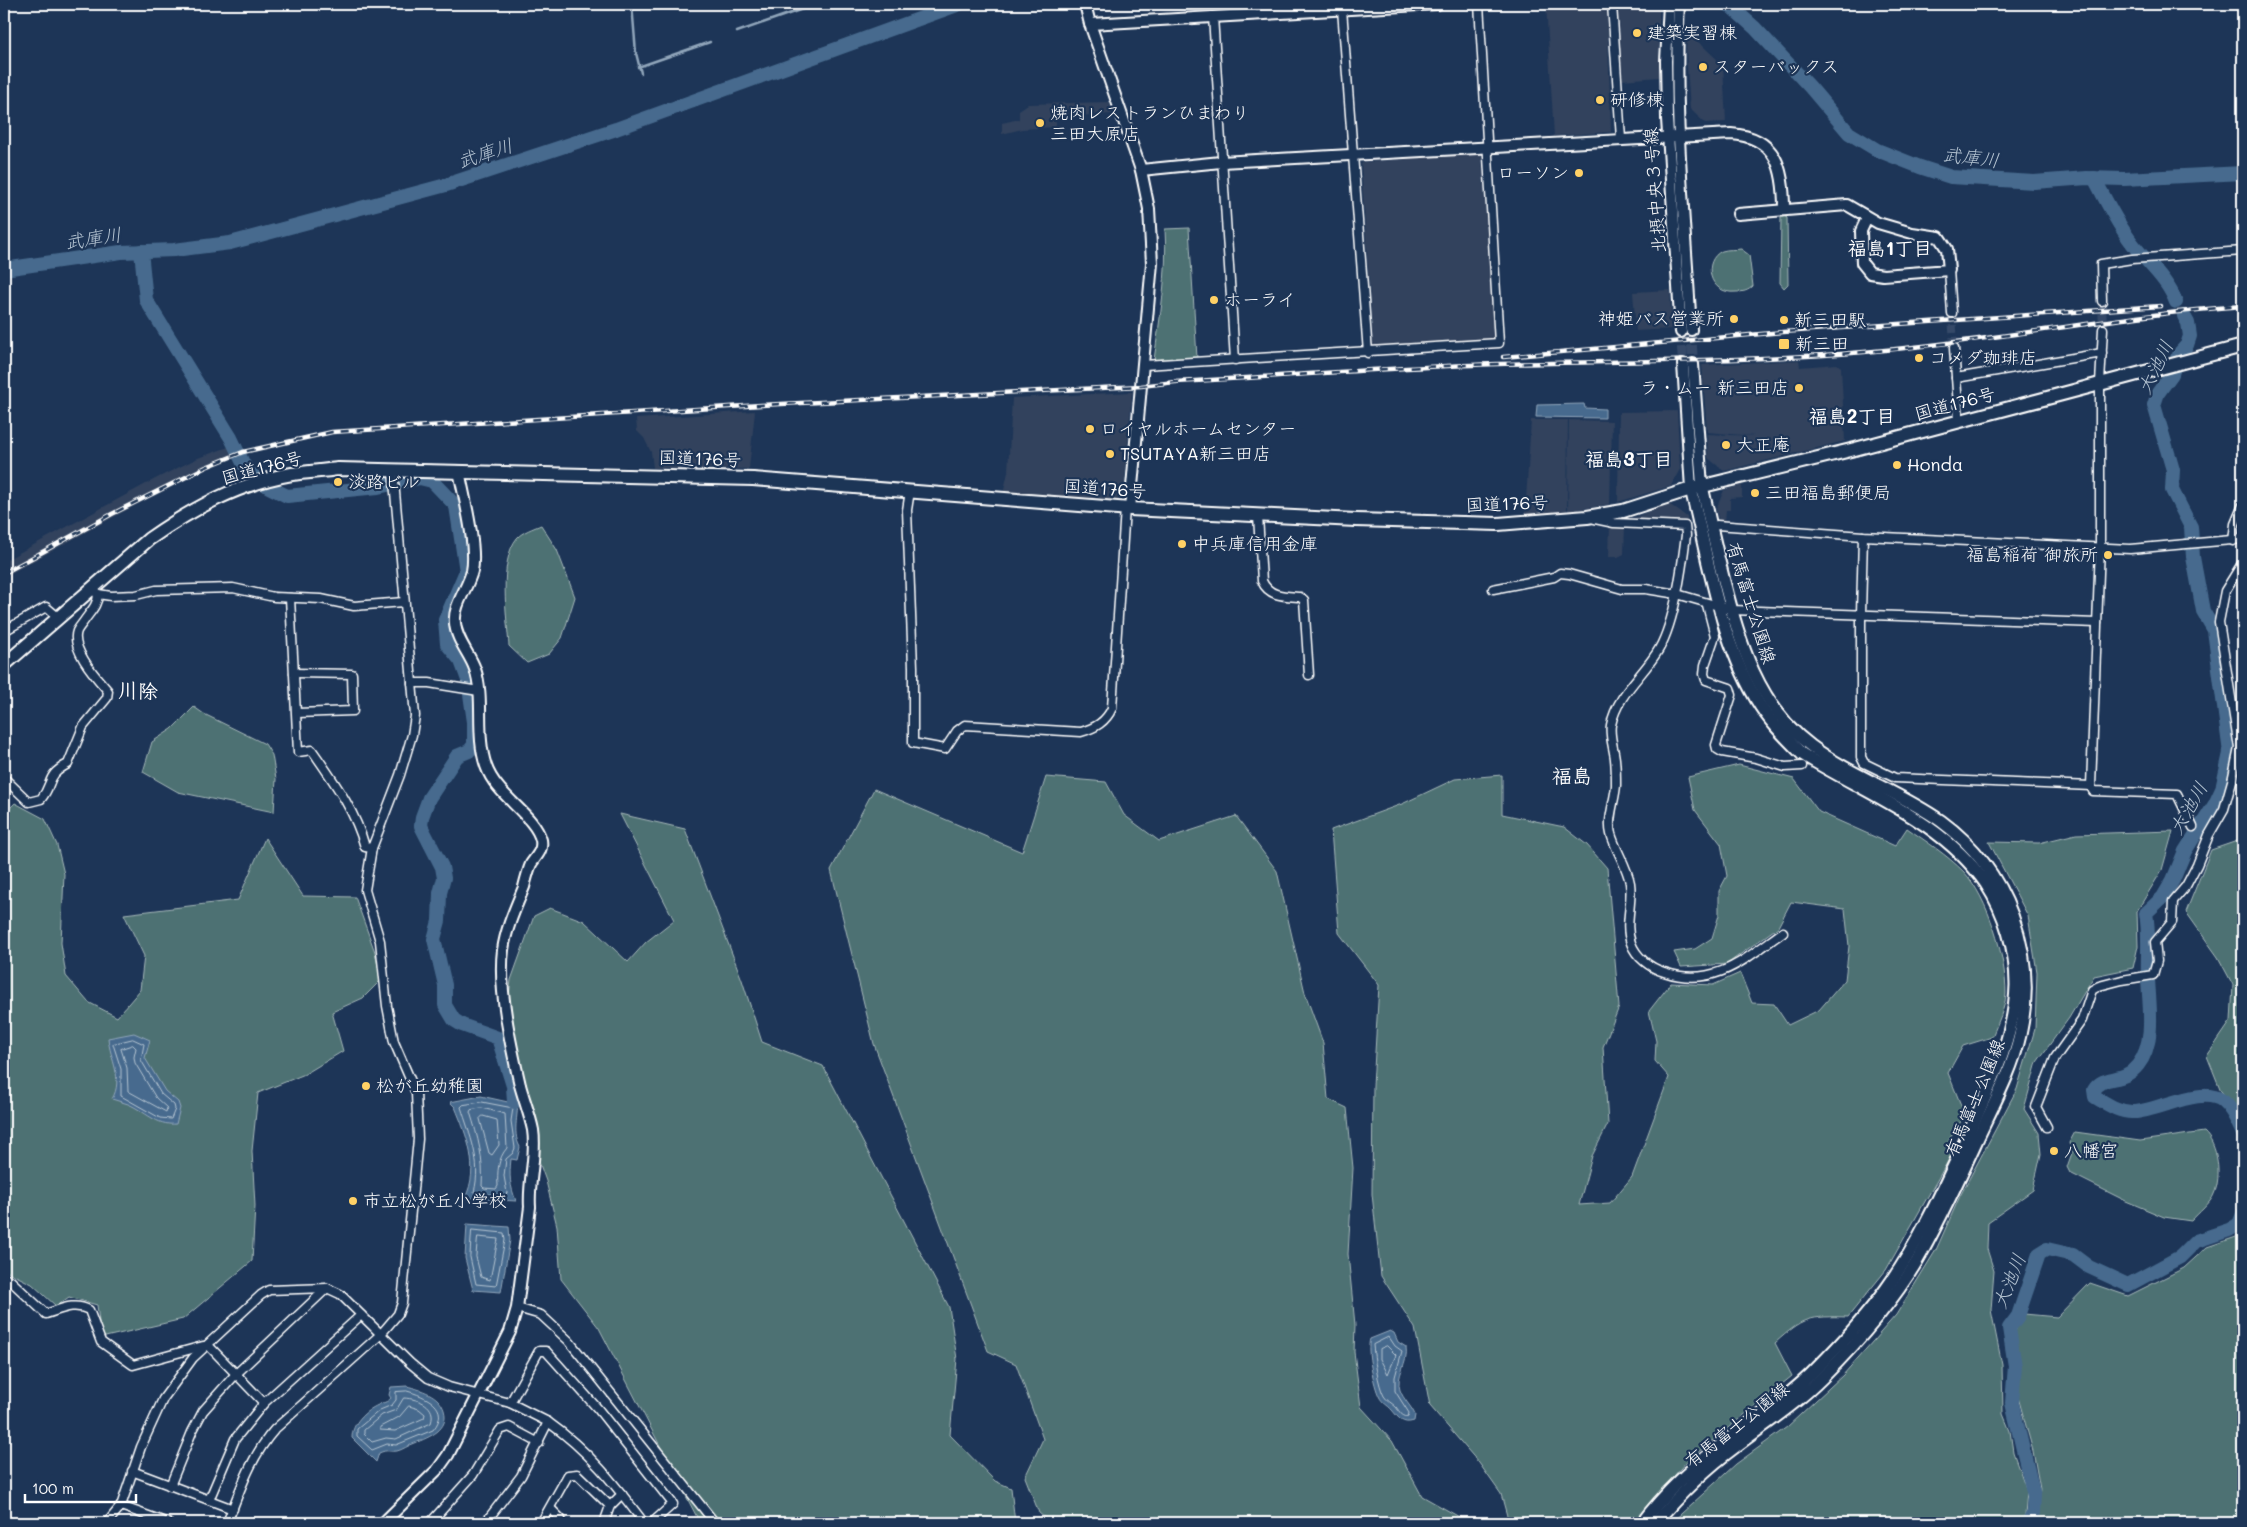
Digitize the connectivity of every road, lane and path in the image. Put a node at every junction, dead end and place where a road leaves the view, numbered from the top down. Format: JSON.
{"nodes":[{"id":1,"x":1085,"y":4,"type":"edge"},
{"id":2,"x":1437,"y":4,"type":"edge"},
{"id":3,"x":1478,"y":4,"type":"edge"},
{"id":4,"x":1612,"y":4,"type":"edge"},
{"id":5,"x":1669,"y":4,"type":"edge"},
{"id":6,"x":1679,"y":4,"type":"edge"},
{"id":7,"x":1342,"y":9,"type":"junction"},
{"id":8,"x":1213,"y":16,"type":"junction"},
{"id":9,"x":1090,"y":24,"type":"junction"},
{"id":10,"x":1674,"y":136,"type":"junction"},
{"id":11,"x":1621,"y":138,"type":"junction"},
{"id":12,"x":1486,"y":147,"type":"junction"},
{"id":13,"x":1354,"y":154,"type":"junction"},
{"id":14,"x":1221,"y":162,"type":"junction"},
{"id":15,"x":1141,"y":170,"type":"junction"},
{"id":16,"x":1784,"y":209,"type":"junction"},
{"id":17,"x":1738,"y":214,"type":"dead end"},
{"id":18,"x":1868,"y":218,"type":"junction"},
{"id":19,"x":2243,"y":251,"type":"edge"},
{"id":20,"x":1949,"y":270,"type":"junction"},
{"id":21,"x":2102,"y":301,"type":"tunnel mouth"},
{"id":22,"x":1952,"y":313,"type":"tunnel mouth"},
{"id":23,"x":2103,"y":329,"type":"tunnel mouth"},
{"id":24,"x":1686,"y":331,"type":"tunnel mouth"},
{"id":25,"x":2243,"y":346,"type":"edge"},
{"id":26,"x":1954,"y":348,"type":"tunnel mouth"},
{"id":27,"x":1368,"y":353,"type":"junction"},
{"id":28,"x":2102,"y":353,"type":"junction"},
{"id":29,"x":1235,"y":360,"type":"junction"},
{"id":30,"x":1688,"y":364,"type":"tunnel mouth"},
{"id":31,"x":1144,"y":365,"type":"junction"},
{"id":32,"x":1956,"y":378,"type":"junction"},
{"id":33,"x":2100,"y":383,"type":"junction"},
{"id":34,"x":1960,"y":421,"type":"junction"},
{"id":35,"x":459,"y":471,"type":"junction"},
{"id":36,"x":393,"y":479,"type":"junction"},
{"id":37,"x":1697,"y":487,"type":"junction"},
{"id":38,"x":910,"y":491,"type":"junction"},
{"id":39,"x":2243,"y":505,"type":"edge"},
{"id":40,"x":1128,"y":509,"type":"junction"},
{"id":41,"x":1258,"y":516,"type":"junction"},
{"id":42,"x":1587,"y":517,"type":"junction"},
{"id":43,"x":1711,"y":527,"type":"junction"},
{"id":44,"x":1864,"y":536,"type":"junction"},
{"id":45,"x":2243,"y":540,"type":"edge"},
{"id":46,"x":2234,"y":541,"type":"junction"},
{"id":47,"x":2100,"y":546,"type":"junction"},
{"id":48,"x":2243,"y":562,"type":"edge"},
{"id":49,"x":1493,"y":589,"type":"dead end"},
{"id":50,"x":95,"y":591,"type":"junction"},
{"id":51,"x":1676,"y":594,"type":"junction"},
{"id":52,"x":290,"y":598,"type":"junction"},
{"id":53,"x":404,"y":602,"type":"junction"},
{"id":54,"x":1707,"y":605,"type":"junction"},
{"id":55,"x":1720,"y":608,"type":"junction"},
{"id":56,"x":1732,"y":610,"type":"junction"},
{"id":57,"x":1861,"y":614,"type":"junction"},
{"id":58,"x":59,"y":618,"type":"junction"},
{"id":59,"x":2097,"y":623,"type":"junction"},
{"id":60,"x":4,"y":631,"type":"edge"},
{"id":61,"x":4,"y":665,"type":"edge"},
{"id":62,"x":294,"y":673,"type":"junction"},
{"id":63,"x":1309,"y":675,"type":"dead end"},
{"id":64,"x":412,"y":683,"type":"junction"},
{"id":65,"x":476,"y":691,"type":"junction"},
{"id":66,"x":297,"y":713,"type":"junction"},
{"id":67,"x":2241,"y":748,"type":"edge"},
{"id":68,"x":1802,"y":766,"type":"dead end"},
{"id":69,"x":4,"y":778,"type":"edge"},
{"id":70,"x":2091,"y":786,"type":"junction"},
{"id":71,"x":2193,"y":827,"type":"dead end"},
{"id":72,"x":372,"y":848,"type":"junction"},
{"id":73,"x":1782,"y":932,"type":"dead end"},
{"id":74,"x":2047,"y":1128,"type":"dead end"},
{"id":75,"x":4,"y":1278,"type":"edge"},
{"id":76,"x":327,"y":1288,"type":"junction"},
{"id":77,"x":517,"y":1308,"type":"junction"},
{"id":78,"x":361,"y":1315,"type":"junction"},
{"id":79,"x":381,"y":1334,"type":"junction"},
{"id":80,"x":208,"y":1345,"type":"junction"},
{"id":81,"x":235,"y":1375,"type":"junction"},
{"id":82,"x":478,"y":1394,"type":"junction"},
{"id":83,"x":264,"y":1403,"type":"junction"},
{"id":84,"x":510,"y":1403,"type":"junction"},
{"id":85,"x":548,"y":1422,"type":"junction"},
{"id":86,"x":539,"y":1443,"type":"junction"},
{"id":87,"x":132,"y":1471,"type":"junction"},
{"id":88,"x":170,"y":1486,"type":"junction"},
{"id":89,"x":622,"y":1494,"type":"junction"},
{"id":90,"x":209,"y":1500,"type":"junction"},
{"id":91,"x":121,"y":1506,"type":"junction"},
{"id":92,"x":610,"y":1506,"type":"junction"},
{"id":93,"x":233,"y":1509,"type":"junction"},
{"id":94,"x":550,"y":1509,"type":"junction"},
{"id":95,"x":143,"y":1514,"type":"junction"},
{"id":96,"x":106,"y":1523,"type":"edge"},
{"id":97,"x":140,"y":1523,"type":"edge"},
{"id":98,"x":168,"y":1523,"type":"edge"},
{"id":99,"x":227,"y":1523,"type":"edge"},
{"id":100,"x":383,"y":1523,"type":"edge"},
{"id":101,"x":430,"y":1523,"type":"edge"},
{"id":102,"x":486,"y":1523,"type":"edge"},
{"id":103,"x":541,"y":1523,"type":"edge"},
{"id":104,"x":559,"y":1523,"type":"edge"},
{"id":105,"x":604,"y":1523,"type":"edge"},
{"id":106,"x":644,"y":1523,"type":"edge"},
{"id":107,"x":652,"y":1523,"type":"edge"},
{"id":108,"x":715,"y":1523,"type":"edge"},
{"id":109,"x":1642,"y":1523,"type":"edge"},
{"id":110,"x":1655,"y":1523,"type":"edge"}],
"edges":[{"from":1,"to":9,"type":"street"},
{"from":2,"to":7,"type":"street"},
{"from":3,"to":12,"type":"street"},
{"from":4,"to":11,"type":"street"},
{"from":5,"to":10,"type":"street","name":"北摂中央３号線"},
{"from":6,"to":10,"type":"street","name":"北摂中央３号線"},
{"from":7,"to":8,"type":"street"},
{"from":7,"to":13,"type":"street"},
{"from":8,"to":9,"type":"street"},
{"from":8,"to":14,"type":"street"},
{"from":9,"to":15,"type":"street"},
{"from":10,"to":11,"type":"street"},
{"from":10,"to":16,"type":"street"},
{"from":10,"to":24,"type":"street","name":"北摂中央３号線"},
{"from":11,"to":12,"type":"street"},
{"from":12,"to":13,"type":"street"},
{"from":12,"to":27,"type":"street"},
{"from":13,"to":14,"type":"street"},
{"from":13,"to":27,"type":"street"},
{"from":14,"to":15,"type":"street"},
{"from":14,"to":29,"type":"street"},
{"from":15,"to":31,"type":"street"},
{"from":16,"to":17,"type":"street"},
{"from":16,"to":18,"type":"street"},
{"from":18,"to":20,"type":"street"},
{"from":18,"to":20,"type":"street"},
{"from":19,"to":21,"type":"street"},
{"from":20,"to":22,"type":"street"},
{"from":23,"to":28,"type":"street"},
{"from":25,"to":33,"type":"highway","name":"国道176号"},
{"from":26,"to":32,"type":"street"},
{"from":27,"to":29,"type":"street"},
{"from":28,"to":32,"type":"street"},
{"from":28,"to":33,"type":"street"},
{"from":29,"to":31,"type":"street"},
{"from":30,"to":37,"type":"street"},
{"from":31,"to":40,"type":"street"},
{"from":32,"to":34,"type":"street"},
{"from":33,"to":34,"type":"highway","name":"国道176号"},
{"from":33,"to":47,"type":"street"},
{"from":34,"to":37,"type":"highway","name":"国道176号"},
{"from":35,"to":36,"type":"highway","name":"国道176号"},
{"from":35,"to":38,"type":"highway","name":"国道176号"},
{"from":35,"to":65,"type":"street"},
{"from":36,"to":50,"type":"highway","name":"国道176号"},
{"from":36,"to":53,"type":"street"},
{"from":37,"to":42,"type":"highway","name":"国道176号"},
{"from":37,"to":43,"type":"main road","name":"有馬富士公園線"},
{"from":37,"to":55,"type":"main road","name":"有馬富士公園線"},
{"from":38,"to":40,"type":"highway","name":"国道176号"},
{"from":38,"to":40,"type":"street"},
{"from":39,"to":46,"type":"street"},
{"from":40,"to":41,"type":"highway","name":"国道176号"},
{"from":41,"to":42,"type":"highway","name":"国道176号"},
{"from":41,"to":63,"type":"street"},
{"from":42,"to":51,"type":"street"},
{"from":43,"to":44,"type":"street"},
{"from":43,"to":56,"type":"main road","name":"有馬富士公園線"},
{"from":44,"to":47,"type":"street"},
{"from":44,"to":57,"type":"street"},
{"from":45,"to":46,"type":"street"},
{"from":46,"to":47,"type":"street"},
{"from":47,"to":59,"type":"street"},
{"from":48,"to":67,"type":"street"},
{"from":49,"to":51,"type":"street"},
{"from":50,"to":52,"type":"street"},
{"from":50,"to":58,"type":"highway","name":"国道176号"},
{"from":50,"to":69,"type":"street"},
{"from":51,"to":54,"type":"street"},
{"from":51,"to":73,"type":"street"},
{"from":52,"to":53,"type":"street"},
{"from":52,"to":62,"type":"street"},
{"from":53,"to":64,"type":"street"},
{"from":54,"to":55,"type":"street"},
{"from":54,"to":68,"type":"street"},
{"from":55,"to":56,"type":"street"},
{"from":55,"to":109,"type":"main road","name":"有馬富士公園線"},
{"from":56,"to":57,"type":"street"},
{"from":56,"to":110,"type":"main road","name":"有馬富士公園線"},
{"from":57,"to":59,"type":"street"},
{"from":57,"to":70,"type":"street"},
{"from":58,"to":60,"type":"street"},
{"from":58,"to":61,"type":"highway","name":"国道176号"},
{"from":59,"to":70,"type":"street"},
{"from":62,"to":66,"type":"street"},
{"from":62,"to":66,"type":"street"},
{"from":64,"to":65,"type":"street"},
{"from":64,"to":72,"type":"street"},
{"from":65,"to":77,"type":"street"},
{"from":66,"to":72,"type":"street"},
{"from":67,"to":74,"type":"street"},
{"from":70,"to":71,"type":"street"},
{"from":72,"to":79,"type":"street"},
{"from":75,"to":80,"type":"street"},
{"from":76,"to":78,"type":"street"},
{"from":76,"to":80,"type":"street"},
{"from":76,"to":81,"type":"street"},
{"from":77,"to":82,"type":"street"},
{"from":77,"to":108,"type":"street"},
{"from":78,"to":79,"type":"street"},
{"from":78,"to":83,"type":"street"},
{"from":79,"to":82,"type":"street"},
{"from":79,"to":93,"type":"street"},
{"from":80,"to":81,"type":"street"},
{"from":80,"to":87,"type":"street"},
{"from":81,"to":83,"type":"street"},
{"from":81,"to":88,"type":"street"},
{"from":82,"to":84,"type":"street"},
{"from":82,"to":100,"type":"street"},
{"from":83,"to":90,"type":"street"},
{"from":84,"to":85,"type":"street"},
{"from":84,"to":107,"type":"street"},
{"from":85,"to":86,"type":"street"},
{"from":85,"to":89,"type":"street"},
{"from":86,"to":101,"type":"street"},
{"from":86,"to":102,"type":"street"},
{"from":87,"to":88,"type":"street"},
{"from":87,"to":91,"type":"street"},
{"from":88,"to":90,"type":"street"},
{"from":89,"to":92,"type":"street"},
{"from":89,"to":106,"type":"street"},
{"from":90,"to":93,"type":"street"},
{"from":91,"to":95,"type":"street"},
{"from":91,"to":96,"type":"street"},
{"from":92,"to":94,"type":"street"},
{"from":92,"to":105,"type":"street"},
{"from":93,"to":99,"type":"street"},
{"from":94,"to":103,"type":"street"},
{"from":94,"to":104,"type":"street"},
{"from":95,"to":97,"type":"street"},
{"from":95,"to":98,"type":"street"}]}
